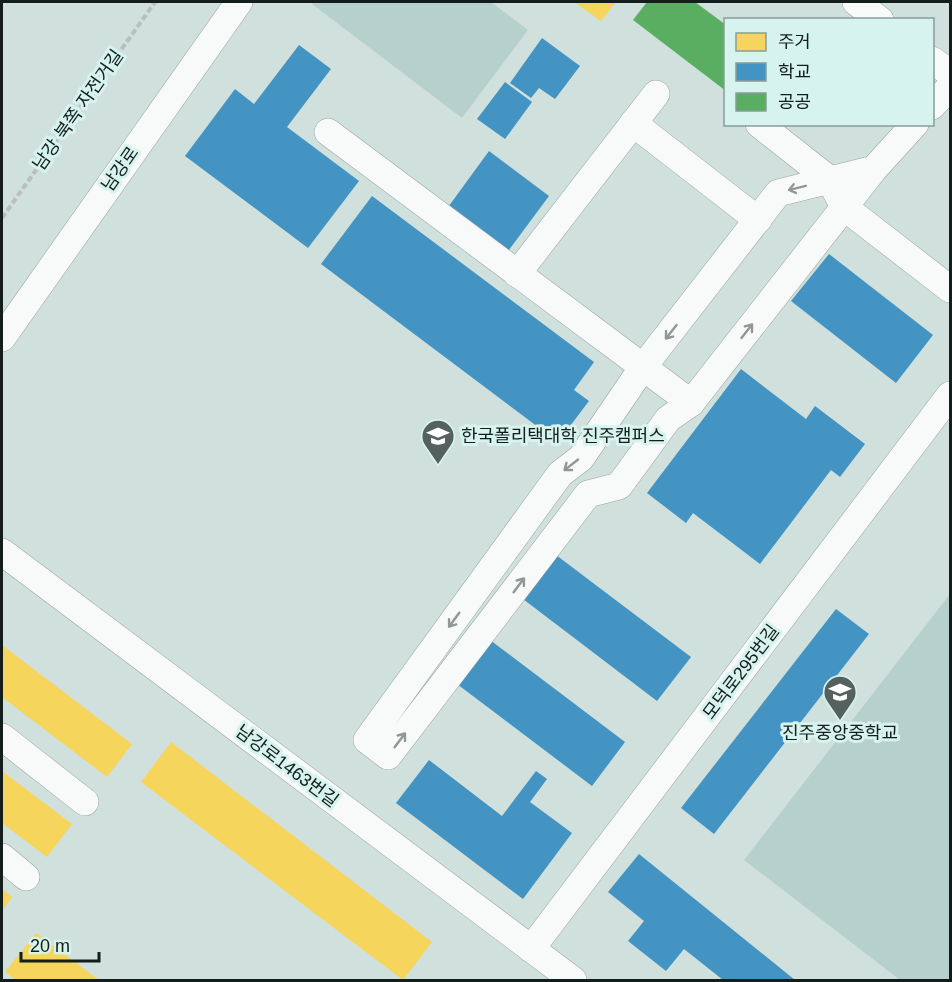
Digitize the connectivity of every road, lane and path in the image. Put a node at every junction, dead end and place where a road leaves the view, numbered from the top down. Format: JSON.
{"nodes":[{"id":1,"x":155,"y":2,"type":"edge"},
{"id":2,"x":239,"y":2,"type":"edge"},
{"id":3,"x":856,"y":2,"type":"edge"},
{"id":4,"x":877,"y":18,"type":"edge"},
{"id":5,"x":934,"y":61,"type":"edge"},
{"id":6,"x":951,"y":73,"type":"edge"},
{"id":7,"x":951,"y":87,"type":"edge"},
{"id":8,"x":656,"y":94,"type":"dead end"},
{"id":9,"x":934,"y":105,"type":"edge"},
{"id":10,"x":633,"y":123,"type":"junction"},
{"id":11,"x":762,"y":126,"type":"edge"},
{"id":12,"x":913,"y":126,"type":"edge"},
{"id":13,"x":328,"y":132,"type":"dead end"},
{"id":14,"x":874,"y":169,"type":"junction"},
{"id":15,"x":830,"y":180,"type":"junction"},
{"id":16,"x":844,"y":207,"type":"junction"},
{"id":17,"x":2,"y":218,"type":"edge"},
{"id":18,"x":758,"y":220,"type":"junction"},
{"id":19,"x":517,"y":274,"type":"junction"},
{"id":20,"x":951,"y":289,"type":"edge"},
{"id":21,"x":2,"y":338,"type":"edge"},
{"id":22,"x":643,"y":368,"type":"junction"},
{"id":23,"x":951,"y":394,"type":"edge"},
{"id":24,"x":691,"y":403,"type":"junction"},
{"id":25,"x":2,"y":552,"type":"edge"},
{"id":26,"x":2,"y":737,"type":"edge"},
{"id":27,"x":86,"y":802,"type":"dead end"},
{"id":28,"x":2,"y":857,"type":"edge"},
{"id":29,"x":26,"y":877,"type":"dead end"},
{"id":30,"x":531,"y":949,"type":"junction"},
{"id":31,"x":573,"y":981,"type":"edge"}],
"edges":[{"from":1,"to":17,"type":"path","name":"남강 북쪽 자전거길"},
{"from":2,"to":21,"type":"street","name":"남강로"},
{"from":3,"to":4,"type":"street"},
{"from":5,"to":6,"type":"street"},
{"from":7,"to":9,"type":"street"},
{"from":8,"to":10,"type":"street"},
{"from":10,"to":18,"type":"street"},
{"from":10,"to":19,"type":"street"},
{"from":11,"to":15,"type":"street"},
{"from":12,"to":14,"type":"street"},
{"from":13,"to":19,"type":"street"},
{"from":14,"to":15,"type":"street"},
{"from":14,"to":16,"type":"street"},
{"from":15,"to":16,"type":"street"},
{"from":15,"to":18,"type":"street","one_way":true},
{"from":16,"to":20,"type":"street"},
{"from":24,"to":16,"type":"street","one_way":true},
{"from":18,"to":22,"type":"street","one_way":true},
{"from":19,"to":22,"type":"street"},
{"from":22,"to":24,"type":"street"},
{"from":22,"to":24,"type":"street","one_way":true},
{"from":23,"to":30,"type":"street","name":"모덕로295번길"},
{"from":25,"to":30,"type":"street","name":"남강로1463번길"},
{"from":26,"to":27,"type":"street"},
{"from":28,"to":29,"type":"street"},
{"from":30,"to":31,"type":"street","name":"남강로1463번길"}]}
